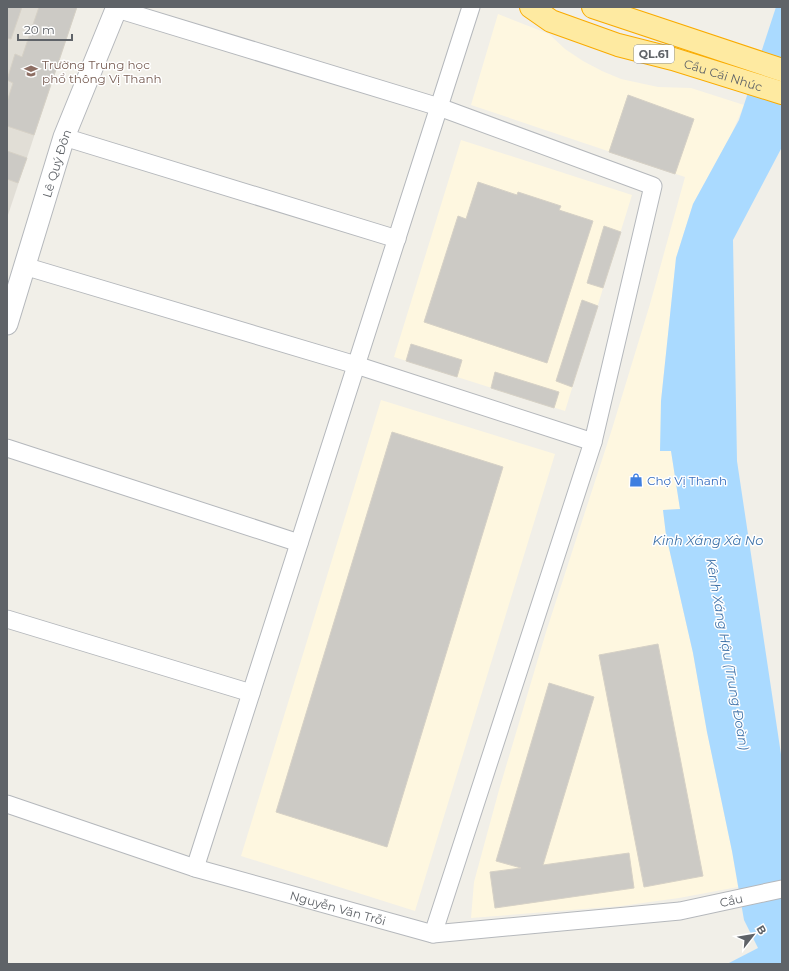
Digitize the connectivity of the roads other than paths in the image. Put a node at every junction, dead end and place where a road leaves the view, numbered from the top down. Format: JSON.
{"nodes":[{"id":1,"x":471,"y":7,"type":"edge"},
{"id":2,"x":531,"y":7,"type":"edge"},
{"id":3,"x":593,"y":7,"type":"edge"},
{"id":4,"x":117,"y":8,"type":"edge"},
{"id":5,"x":782,"y":70,"type":"edge"},
{"id":6,"x":782,"y":93,"type":"edge"},
{"id":7,"x":439,"y":107,"type":"junction"},
{"id":8,"x":64,"y":137,"type":"junction"},
{"id":9,"x":397,"y":239,"type":"junction"},
{"id":10,"x":24,"y":266,"type":"junction"},
{"id":11,"x":7,"y":324,"type":"edge"},
{"id":12,"x":356,"y":365,"type":"junction"},
{"id":13,"x":593,"y":442,"type":"junction"},
{"id":14,"x":7,"y":448,"type":"edge"},
{"id":15,"x":299,"y":543,"type":"junction"},
{"id":16,"x":7,"y":619,"type":"edge"},
{"id":17,"x":251,"y":693,"type":"junction"},
{"id":18,"x":7,"y":804,"type":"edge"},
{"id":19,"x":195,"y":868,"type":"junction"},
{"id":20,"x":782,"y":888,"type":"edge"},
{"id":21,"x":680,"y":910,"type":"joint"},
{"id":22,"x":433,"y":934,"type":"junction"}],
"edges":[{"from":1,"to":7,"type":"street"},
{"from":2,"to":6,"type":"highway","name":"Cầu Cái Nhúc","number":"QL.61"},
{"from":3,"to":5,"type":"highway","name":"Cầu Cái Nhúc"},
{"from":4,"to":7,"type":"street"},
{"from":4,"to":8,"type":"street","name":"Lê Quý Đôn"},
{"from":7,"to":9,"type":"street"},
{"from":7,"to":13,"type":"street"},
{"from":8,"to":9,"type":"street"},
{"from":8,"to":10,"type":"street","name":"Lê Quý Đôn"},
{"from":9,"to":12,"type":"street"},
{"from":10,"to":11,"type":"street","name":"Lê Quý Đôn"},
{"from":10,"to":12,"type":"street"},
{"from":12,"to":13,"type":"street"},
{"from":12,"to":15,"type":"street"},
{"from":13,"to":22,"type":"street"},
{"from":14,"to":15,"type":"street"},
{"from":15,"to":17,"type":"street"},
{"from":16,"to":17,"type":"street"},
{"from":17,"to":19,"type":"street"},
{"from":18,"to":19,"type":"street","name":"Nguyễn Văn Trỗi"},
{"from":19,"to":22,"type":"street","name":"Nguyễn Văn Trỗi"},
{"from":20,"to":21,"type":"street","name":"Cầu"},
{"from":21,"to":22,"type":"street","name":"Nguyễn Văn Trỗi"}]}
